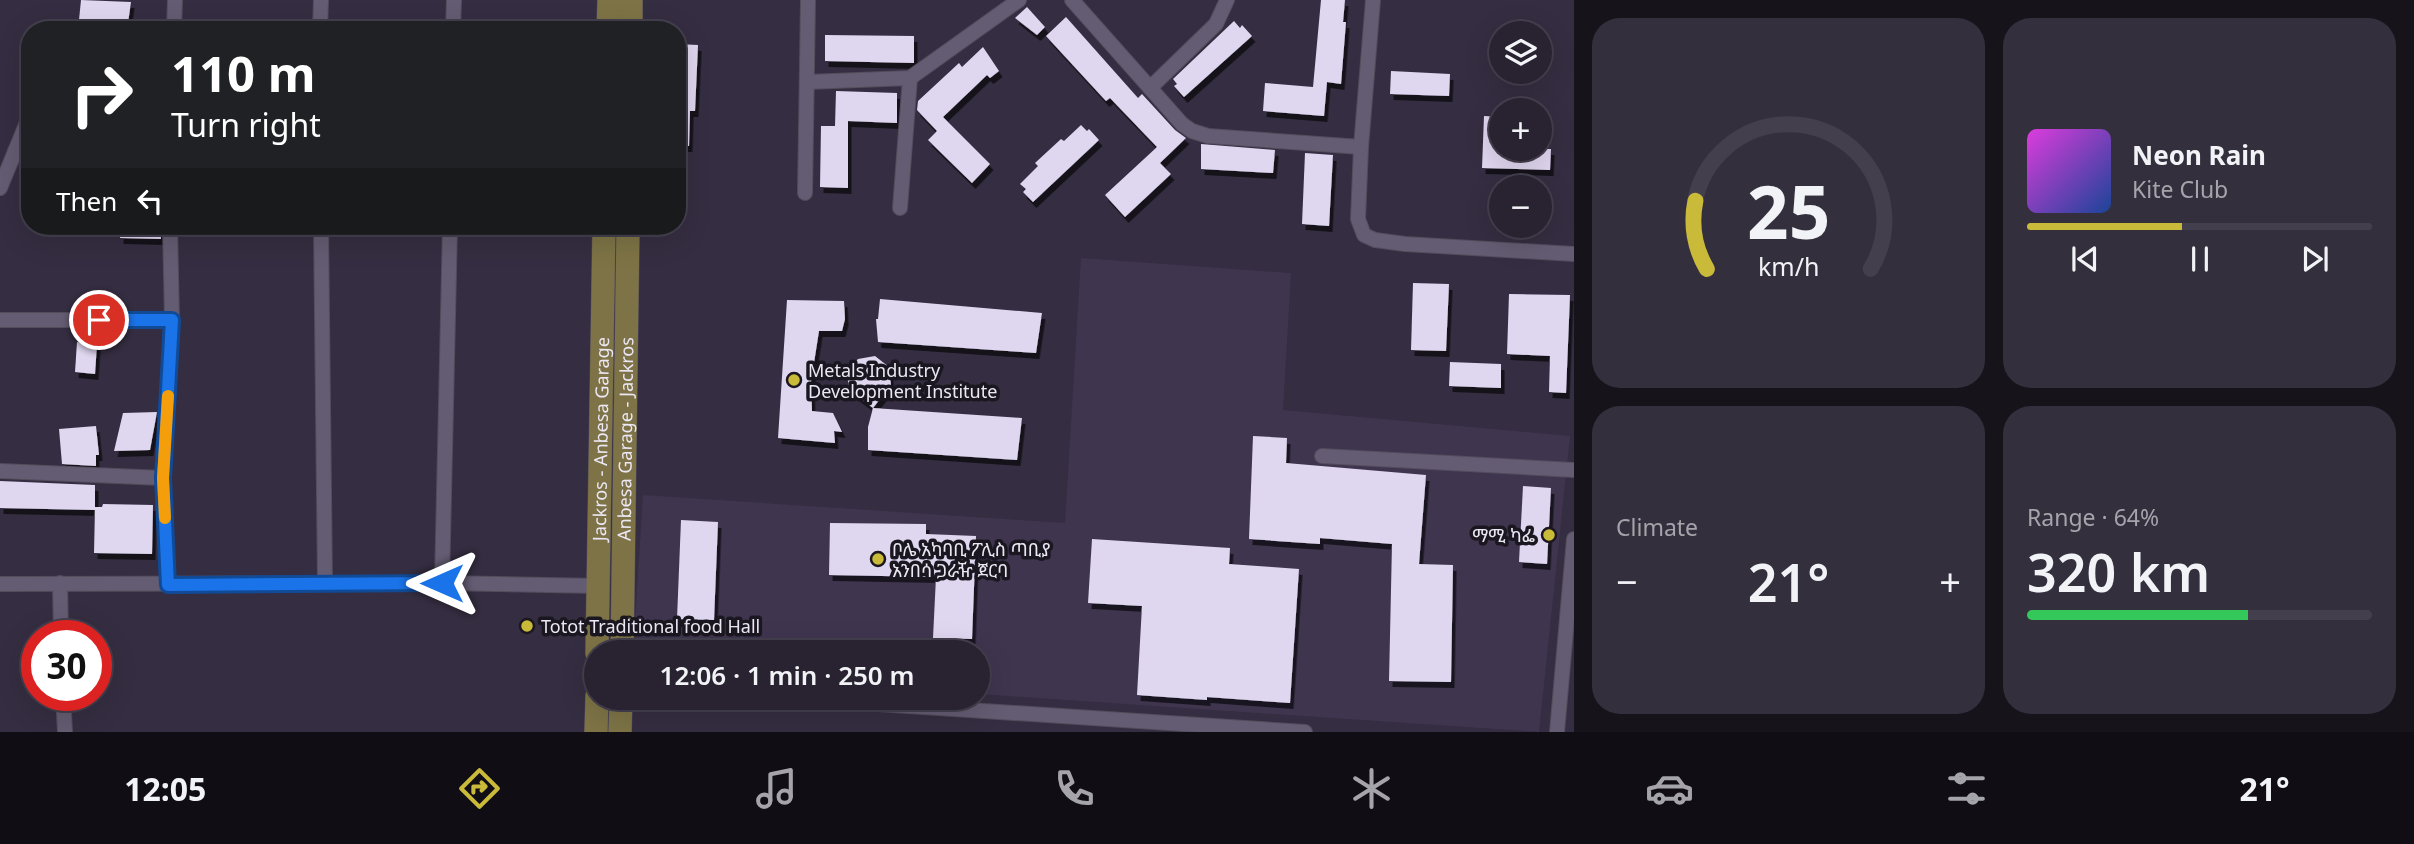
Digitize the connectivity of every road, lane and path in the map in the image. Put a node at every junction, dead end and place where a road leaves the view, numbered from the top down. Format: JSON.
{"nodes":[{"id":1,"x":175,"y":0,"type":"edge"},
{"id":2,"x":321,"y":0,"type":"edge"},
{"id":3,"x":454,"y":0,"type":"edge"},
{"id":4,"x":609,"y":0,"type":"edge"},
{"id":5,"x":631,"y":0,"type":"edge"},
{"id":6,"x":808,"y":0,"type":"edge"},
{"id":7,"x":1019,"y":0,"type":"edge"},
{"id":8,"x":1072,"y":0,"type":"edge"},
{"id":9,"x":1227,"y":0,"type":"edge"},
{"id":10,"x":1373,"y":0,"type":"edge"},
{"id":11,"x":174,"y":21,"type":"edge"},
{"id":12,"x":320,"y":21,"type":"edge"},
{"id":13,"x":453,"y":21,"type":"edge"},
{"id":14,"x":608,"y":21,"type":"edge"},
{"id":15,"x":631,"y":21,"type":"edge"},
{"id":16,"x":910,"y":78,"type":"junction"},
{"id":17,"x":807,"y":82,"type":"junction"},
{"id":18,"x":1150,"y":89,"type":"junction"},
{"id":19,"x":21,"y":137,"type":"edge"},
{"id":20,"x":1361,"y":147,"type":"junction"},
{"id":21,"x":15,"y":151,"type":"junction"},
{"id":22,"x":21,"y":155,"type":"edge"},
{"id":23,"x":0,"y":188,"type":"edge"},
{"id":24,"x":805,"y":193,"type":"dead end"},
{"id":25,"x":900,"y":208,"type":"dead end"},
{"id":26,"x":170,"y":235,"type":"edge"},
{"id":27,"x":321,"y":235,"type":"edge"},
{"id":28,"x":450,"y":235,"type":"edge"},
{"id":29,"x":604,"y":235,"type":"edge"},
{"id":30,"x":628,"y":235,"type":"edge"},
{"id":31,"x":1574,"y":254,"type":"edge"},
{"id":32,"x":0,"y":320,"type":"edge"},
{"id":33,"x":172,"y":320,"type":"junction"},
{"id":34,"x":603,"y":346,"type":"junction"},
{"id":35,"x":627,"y":346,"type":"junction"},
{"id":36,"x":1322,"y":456,"type":"dead end"},
{"id":37,"x":1574,"y":470,"type":"edge"},
{"id":38,"x":0,"y":471,"type":"edge"},
{"id":39,"x":163,"y":478,"type":"junction"},
{"id":40,"x":1574,"y":539,"type":"edge"},
{"id":41,"x":60,"y":583,"type":"junction"},
{"id":42,"x":325,"y":583,"type":"junction"},
{"id":43,"x":442,"y":583,"type":"junction"},
{"id":44,"x":0,"y":584,"type":"edge"},
{"id":45,"x":168,"y":585,"type":"junction"},
{"id":46,"x":598,"y":586,"type":"junction"},
{"id":47,"x":61,"y":620,"type":"edge"},
{"id":48,"x":597,"y":640,"type":"edge"},
{"id":49,"x":622,"y":640,"type":"edge"},
{"id":50,"x":597,"y":710,"type":"edge"},
{"id":51,"x":621,"y":710,"type":"edge"},
{"id":52,"x":970,"y":710,"type":"edge"},
{"id":53,"x":64,"y":711,"type":"edge"},
{"id":54,"x":65,"y":732,"type":"edge"},
{"id":55,"x":596,"y":732,"type":"edge"},
{"id":56,"x":620,"y":732,"type":"edge"},
{"id":57,"x":1305,"y":732,"type":"edge"},
{"id":58,"x":1557,"y":732,"type":"edge"}],
"edges":[{"from":1,"to":11,"type":"street"},
{"from":2,"to":12,"type":"street"},
{"from":3,"to":13,"type":"street"},
{"from":4,"to":14,"type":"main road"},
{"from":5,"to":15,"type":"main road"},
{"from":6,"to":17,"type":"street"},
{"from":7,"to":16,"type":"street"},
{"from":8,"to":18,"type":"street"},
{"from":9,"to":18,"type":"street"},
{"from":10,"to":20,"type":"street"},
{"from":16,"to":17,"type":"street"},
{"from":16,"to":25,"type":"street"},
{"from":17,"to":24,"type":"street"},
{"from":18,"to":20,"type":"street"},
{"from":19,"to":21,"type":"street"},
{"from":20,"to":31,"type":"street"},
{"from":21,"to":22,"type":"street"},
{"from":21,"to":23,"type":"street"},
{"from":26,"to":33,"type":"street"},
{"from":27,"to":42,"type":"street"},
{"from":28,"to":43,"type":"street"},
{"from":29,"to":34,"type":"main road","name":"Jackros - Anbesa Garage"},
{"from":30,"to":35,"type":"main road","name":"Anbesa Garage - Jackros"},
{"from":32,"to":33,"type":"street"},
{"from":33,"to":39,"type":"street"},
{"from":34,"to":35,"type":"main road"},
{"from":34,"to":46,"type":"main road","name":"Jackros - Anbesa Garage"},
{"from":35,"to":49,"type":"main road","name":"Anbesa Garage - Jackros"},
{"from":36,"to":37,"type":"street"},
{"from":38,"to":39,"type":"street"},
{"from":39,"to":45,"type":"street"},
{"from":40,"to":58,"type":"street"},
{"from":41,"to":44,"type":"street"},
{"from":41,"to":45,"type":"street"},
{"from":41,"to":47,"type":"street"},
{"from":42,"to":43,"type":"street"},
{"from":42,"to":45,"type":"street"},
{"from":43,"to":46,"type":"street"},
{"from":46,"to":48,"type":"main road","name":"Jackros - Anbesa Garage"},
{"from":50,"to":55,"type":"main road"},
{"from":51,"to":56,"type":"main road"},
{"from":52,"to":57,"type":"street"},
{"from":53,"to":54,"type":"street"}]}
